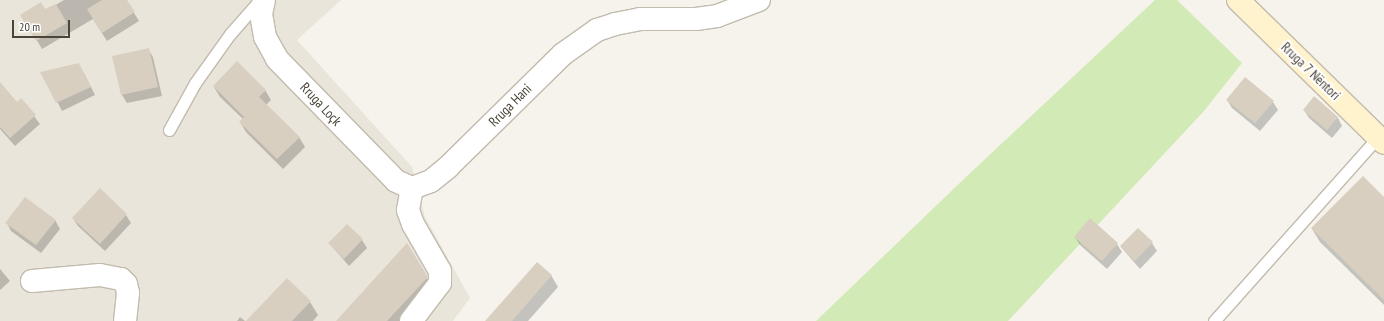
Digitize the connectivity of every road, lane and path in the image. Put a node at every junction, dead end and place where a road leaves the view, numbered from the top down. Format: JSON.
{"nodes":[{"id":1,"x":260,"y":0,"type":"edge"},
{"id":2,"x":264,"y":0,"type":"edge"},
{"id":3,"x":759,"y":0,"type":"edge"},
{"id":4,"x":1238,"y":0,"type":"edge"},
{"id":5,"x":169,"y":130,"type":"dead end"},
{"id":6,"x":1381,"y":140,"type":"edge"},
{"id":7,"x":412,"y":188,"type":"junction"},
{"id":8,"x":32,"y":281,"type":"dead end"},
{"id":9,"x":125,"y":321,"type":"edge"},
{"id":10,"x":411,"y":321,"type":"edge"},
{"id":11,"x":1214,"y":321,"type":"edge"}],
"edges":[{"from":1,"to":5,"type":"lane"},
{"from":2,"to":7,"type":"street","name":"Rruga Loçk"},
{"from":3,"to":7,"type":"street","name":"Rruga Hani"},
{"from":4,"to":6,"type":"main road","name":"Rruga 7 Nëntori"},
{"from":6,"to":11,"type":"lane"},
{"from":7,"to":10,"type":"street"},
{"from":8,"to":9,"type":"street"}]}
